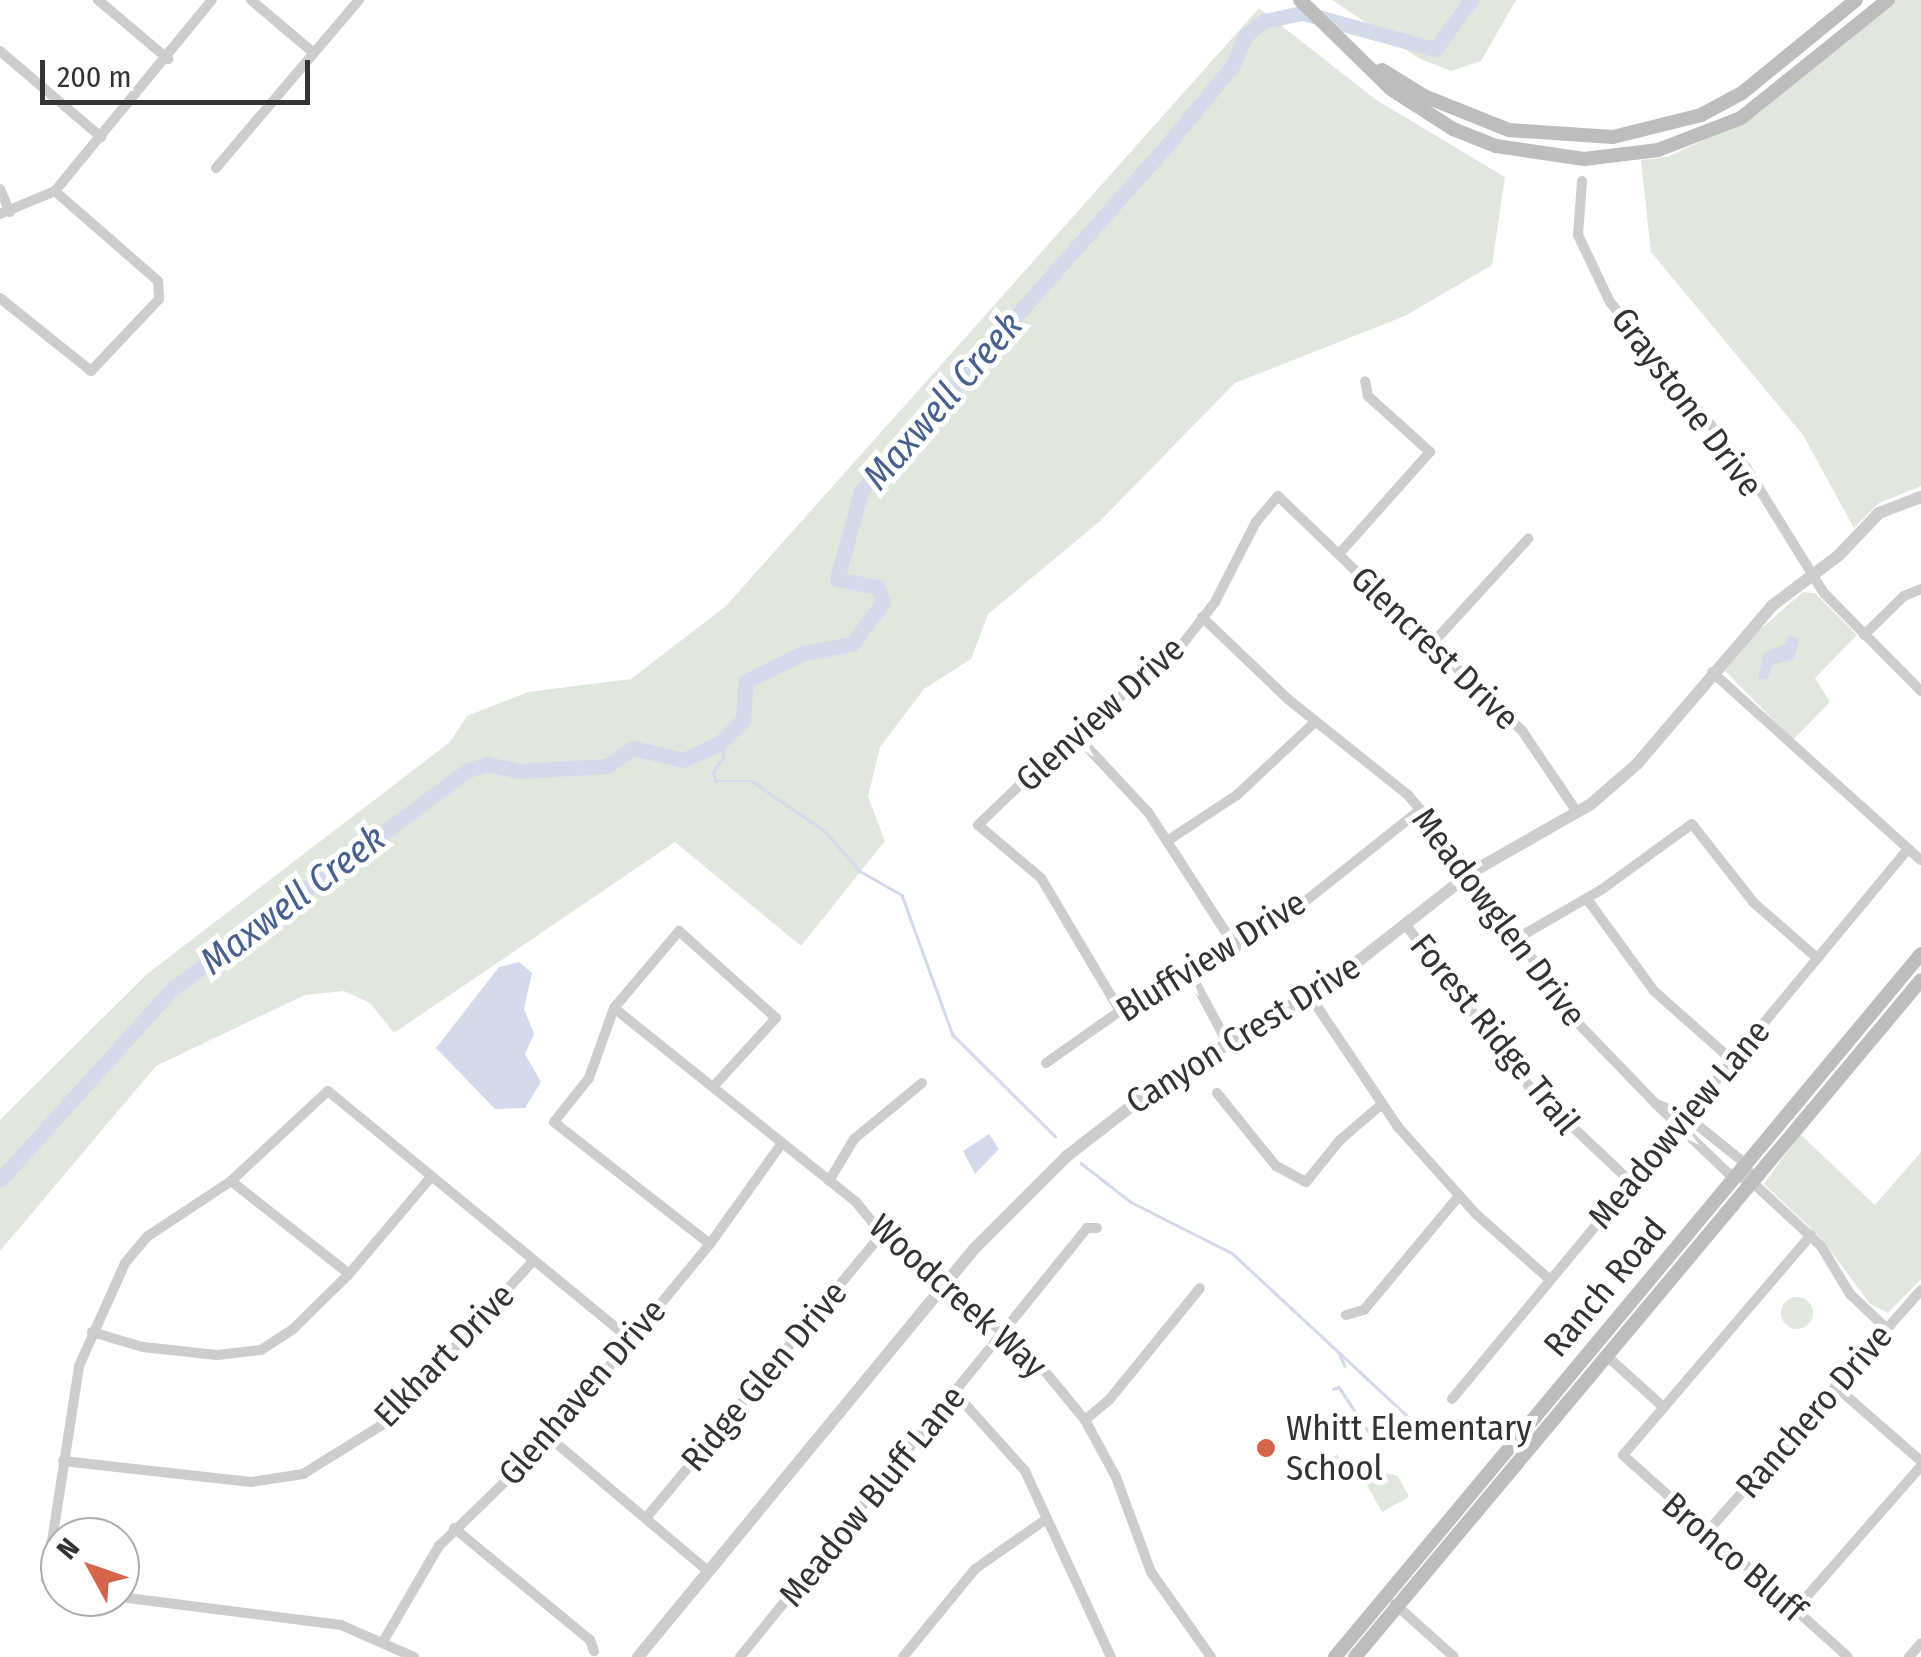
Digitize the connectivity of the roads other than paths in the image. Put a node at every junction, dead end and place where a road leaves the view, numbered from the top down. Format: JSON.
{"nodes":[{"id":1,"x":98,"y":0,"type":"edge"},
{"id":2,"x":212,"y":0,"type":"edge"},
{"id":3,"x":251,"y":0,"type":"edge"},
{"id":4,"x":359,"y":0,"type":"edge"},
{"id":5,"x":1300,"y":0,"type":"edge"},
{"id":6,"x":1856,"y":0,"type":"edge"},
{"id":7,"x":1888,"y":0,"type":"edge"},
{"id":8,"x":0,"y":51,"type":"edge"},
{"id":9,"x":314,"y":53,"type":"junction"},
{"id":10,"x":168,"y":59,"type":"junction"},
{"id":11,"x":1373,"y":65,"type":"junction"},
{"id":12,"x":101,"y":137,"type":"junction"},
{"id":13,"x":216,"y":168,"type":"dead end"},
{"id":14,"x":1582,"y":182,"type":"dead end"},
{"id":15,"x":0,"y":189,"type":"edge"},
{"id":16,"x":56,"y":191,"type":"junction"},
{"id":17,"x":5,"y":213,"type":"edge"},
{"id":18,"x":0,"y":298,"type":"edge"},
{"id":19,"x":1364,"y":381,"type":"dead end"},
{"id":20,"x":1278,"y":496,"type":"joint"},
{"id":21,"x":1921,"y":496,"type":"edge"},
{"id":22,"x":1528,"y":539,"type":"dead end"},
{"id":23,"x":1339,"y":554,"type":"junction"},
{"id":24,"x":1812,"y":576,"type":"junction"},
{"id":25,"x":1921,"y":589,"type":"edge"},
{"id":26,"x":1202,"y":617,"type":"junction"},
{"id":27,"x":1864,"y":635,"type":"junction"},
{"id":28,"x":1430,"y":648,"type":"junction"},
{"id":29,"x":1712,"y":672,"type":"junction"},
{"id":30,"x":1921,"y":691,"type":"edge"},
{"id":31,"x":1315,"y":722,"type":"junction"},
{"id":32,"x":1074,"y":733,"type":"junction"},
{"id":33,"x":1421,"y":809,"type":"junction"},
{"id":34,"x":1577,"y":812,"type":"junction"},
{"id":35,"x":1167,"y":841,"type":"junction"},
{"id":36,"x":1908,"y":848,"type":"junction"},
{"id":37,"x":1921,"y":860,"type":"edge"},
{"id":38,"x":1472,"y":872,"type":"junction"},
{"id":39,"x":1586,"y":898,"type":"junction"},
{"id":40,"x":1405,"y":924,"type":"junction"},
{"id":41,"x":1516,"y":939,"type":"junction"},
{"id":42,"x":1236,"y":948,"type":"junction"},
{"id":43,"x":1921,"y":954,"type":"edge"},
{"id":44,"x":1816,"y":958,"type":"junction"},
{"id":45,"x":1190,"y":973,"type":"junction"},
{"id":46,"x":1921,"y":980,"type":"edge"},
{"id":47,"x":1310,"y":996,"type":"junction"},
{"id":48,"x":614,"y":1008,"type":"junction"},
{"id":49,"x":1120,"y":1011,"type":"junction"},
{"id":50,"x":1228,"y":1044,"type":"junction"},
{"id":51,"x":1732,"y":1060,"type":"junction"},
{"id":52,"x":1046,"y":1062,"type":"dead end"},
{"id":53,"x":922,"y":1083,"type":"dead end"},
{"id":54,"x":713,"y":1087,"type":"junction"},
{"id":55,"x":1216,"y":1093,"type":"dead end"},
{"id":56,"x":1382,"y":1104,"type":"junction"},
{"id":57,"x":1656,"y":1104,"type":"junction"},
{"id":58,"x":1686,"y":1116,"type":"junction"},
{"id":59,"x":1675,"y":1129,"type":"junction"},
{"id":60,"x":782,"y":1142,"type":"junction"},
{"id":61,"x":1746,"y":1164,"type":"junction"},
{"id":62,"x":431,"y":1177,"type":"junction"},
{"id":63,"x":1734,"y":1178,"type":"junction"},
{"id":64,"x":829,"y":1180,"type":"junction"},
{"id":65,"x":231,"y":1182,"type":"junction"},
{"id":66,"x":1631,"y":1182,"type":"junction"},
{"id":67,"x":1752,"y":1182,"type":"junction"},
{"id":68,"x":1459,"y":1196,"type":"junction"},
{"id":69,"x":1097,"y":1228,"type":"dead end"},
{"id":70,"x":882,"y":1234,"type":"junction"},
{"id":71,"x":1811,"y":1235,"type":"junction"},
{"id":72,"x":710,"y":1244,"type":"junction"},
{"id":73,"x":532,"y":1262,"type":"junction"},
{"id":74,"x":349,"y":1274,"type":"junction"},
{"id":75,"x":1550,"y":1280,"type":"junction"},
{"id":76,"x":944,"y":1285,"type":"junction"},
{"id":77,"x":1200,"y":1288,"type":"dead end"},
{"id":78,"x":1921,"y":1290,"type":"edge"},
{"id":79,"x":1346,"y":1315,"type":"dead end"},
{"id":80,"x":1886,"y":1328,"type":"junction"},
{"id":81,"x":92,"y":1332,"type":"junction"},
{"id":82,"x":1004,"y":1334,"type":"junction"},
{"id":83,"x":631,"y":1340,"type":"junction"},
{"id":84,"x":1608,"y":1358,"type":"junction"},
{"id":85,"x":1835,"y":1386,"type":"junction"},
{"id":86,"x":956,"y":1394,"type":"junction"},
{"id":87,"x":1452,"y":1399,"type":"dead end"},
{"id":88,"x":1662,"y":1406,"type":"junction"},
{"id":89,"x":1085,"y":1420,"type":"junction"},
{"id":90,"x":550,"y":1438,"type":"junction"},
{"id":91,"x":64,"y":1461,"type":"junction"},
{"id":92,"x":1921,"y":1463,"type":"edge"},
{"id":93,"x":60,"y":1517,"type":"edge"},
{"id":94,"x":646,"y":1518,"type":"junction"},
{"id":95,"x":1046,"y":1520,"type":"junction"},
{"id":96,"x":454,"y":1528,"type":"junction"},
{"id":97,"x":1707,"y":1532,"type":"junction"},
{"id":98,"x":709,"y":1572,"type":"junction"},
{"id":99,"x":140,"y":1599,"type":"edge"},
{"id":100,"x":1392,"y":1602,"type":"junction"},
{"id":101,"x":1795,"y":1610,"type":"junction"},
{"id":102,"x":384,"y":1640,"type":"junction"},
{"id":103,"x":1921,"y":1643,"type":"edge"},
{"id":104,"x":594,"y":1651,"type":"dead end"},
{"id":105,"x":1109,"y":1653,"type":"edge"},
{"id":106,"x":414,"y":1657,"type":"edge"},
{"id":107,"x":638,"y":1657,"type":"edge"},
{"id":108,"x":740,"y":1657,"type":"edge"},
{"id":109,"x":903,"y":1657,"type":"edge"},
{"id":110,"x":1095,"y":1657,"type":"edge"},
{"id":111,"x":1212,"y":1657,"type":"edge"},
{"id":112,"x":1335,"y":1657,"type":"edge"},
{"id":113,"x":1355,"y":1657,"type":"edge"},
{"id":114,"x":1454,"y":1657,"type":"edge"},
{"id":115,"x":1848,"y":1657,"type":"edge"},
{"id":116,"x":1909,"y":1657,"type":"edge"}],
"edges":[{"from":1,"to":10,"type":"street"},
{"from":2,"to":10,"type":"street"},
{"from":3,"to":9,"type":"street"},
{"from":4,"to":9,"type":"street"},
{"from":5,"to":11,"type":"main road"},
{"from":6,"to":11,"type":"main road"},
{"from":7,"to":11,"type":"main road"},
{"from":8,"to":12,"type":"street"},
{"from":9,"to":13,"type":"street"},
{"from":10,"to":12,"type":"street"},
{"from":12,"to":16,"type":"street"},
{"from":14,"to":24,"type":"street","name":"Graystone Drive"},
{"from":15,"to":17,"type":"street"},
{"from":16,"to":17,"type":"street"},
{"from":16,"to":18,"type":"street"},
{"from":19,"to":23,"type":"street"},
{"from":20,"to":23,"type":"street","name":"Glencrest Drive"},
{"from":20,"to":26,"type":"street","name":"Glenview Drive"},
{"from":21,"to":24,"type":"street","name":"Canyon Crest Drive"},
{"from":22,"to":28,"type":"street"},
{"from":23,"to":28,"type":"street","name":"Glencrest Drive"},
{"from":24,"to":27,"type":"street","name":"Graystone Drive"},
{"from":24,"to":29,"type":"street","name":"Canyon Crest Drive"},
{"from":25,"to":27,"type":"street"},
{"from":26,"to":31,"type":"street","name":"Meadowglen Drive"},
{"from":26,"to":32,"type":"street","name":"Glenview Drive"},
{"from":27,"to":30,"type":"street","name":"Graystone Drive"},
{"from":28,"to":34,"type":"street","name":"Glencrest Drive"},
{"from":29,"to":34,"type":"street","name":"Canyon Crest Drive"},
{"from":29,"to":36,"type":"street"},
{"from":31,"to":33,"type":"street","name":"Meadowglen Drive"},
{"from":31,"to":35,"type":"street"},
{"from":32,"to":35,"type":"street"},
{"from":32,"to":49,"type":"street","name":"Glenview Drive"},
{"from":33,"to":38,"type":"street","name":"Meadowglen Drive"},
{"from":33,"to":42,"type":"street","name":"Bluffview Drive"},
{"from":34,"to":38,"type":"street","name":"Canyon Crest Drive"},
{"from":35,"to":42,"type":"street"},
{"from":36,"to":37,"type":"street"},
{"from":36,"to":44,"type":"street","name":"Meadowview Lane"},
{"from":38,"to":40,"type":"street","name":"Canyon Crest Drive"},
{"from":38,"to":41,"type":"street","name":"Meadowglen Drive"},
{"from":39,"to":41,"type":"street"},
{"from":39,"to":44,"type":"street"},
{"from":39,"to":51,"type":"street"},
{"from":40,"to":47,"type":"street","name":"Canyon Crest Drive"},
{"from":40,"to":66,"type":"street","name":"Forest Ridge Trail"},
{"from":41,"to":57,"type":"street","name":"Meadowglen Drive"},
{"from":42,"to":45,"type":"street","name":"Bluffview Drive"},
{"from":43,"to":61,"type":"main road","name":"Ranch Road"},
{"from":44,"to":51,"type":"street","name":"Meadowview Lane"},
{"from":45,"to":49,"type":"street","name":"Bluffview Drive"},
{"from":45,"to":50,"type":"street"},
{"from":46,"to":67,"type":"main road","name":"Ranch Road"},
{"from":47,"to":50,"type":"street","name":"Canyon Crest Drive"},
{"from":47,"to":56,"type":"street"},
{"from":48,"to":54,"type":"street","name":"Woodcreek Way"},
{"from":48,"to":54,"type":"street"},
{"from":48,"to":72,"type":"street"},
{"from":49,"to":52,"type":"street","name":"Bluffview Drive"},
{"from":50,"to":76,"type":"street","name":"Canyon Crest Drive"},
{"from":51,"to":58,"type":"street","name":"Meadowview Lane"},
{"from":53,"to":64,"type":"street"},
{"from":54,"to":60,"type":"street","name":"Woodcreek Way"},
{"from":55,"to":56,"type":"street"},
{"from":56,"to":68,"type":"street"},
{"from":57,"to":58,"type":"street","name":"Meadowglen Drive"},
{"from":57,"to":59,"type":"street","name":"Meadowglen Drive"},
{"from":58,"to":59,"type":"street","name":"Meadowview Lane"},
{"from":58,"to":61,"type":"street","name":"Meadowglen Drive"},
{"from":59,"to":63,"type":"street","name":"Meadowglen Drive"},
{"from":59,"to":66,"type":"street","name":"Meadowview Lane"},
{"from":60,"to":64,"type":"street","name":"Woodcreek Way"},
{"from":60,"to":72,"type":"street","name":"Glenhaven Drive"},
{"from":61,"to":63,"type":"main road","name":"Ranch Road"},
{"from":61,"to":67,"type":"street"},
{"from":62,"to":65,"type":"street"},
{"from":62,"to":73,"type":"street"},
{"from":62,"to":74,"type":"street"},
{"from":63,"to":67,"type":"street","name":"Meadowglen Drive"},
{"from":63,"to":100,"type":"main road","name":"Ranch Road"},
{"from":64,"to":70,"type":"street","name":"Woodcreek Way"},
{"from":65,"to":74,"type":"street"},
{"from":65,"to":81,"type":"street"},
{"from":66,"to":75,"type":"street","name":"Meadowview Lane"},
{"from":67,"to":71,"type":"street"},
{"from":67,"to":84,"type":"main road","name":"Ranch Road"},
{"from":68,"to":75,"type":"street"},
{"from":68,"to":79,"type":"street"},
{"from":69,"to":82,"type":"street","name":"Meadow Bluff Lane"},
{"from":70,"to":76,"type":"street","name":"Woodcreek Way"},
{"from":70,"to":94,"type":"street","name":"Ridge Glen Drive"},
{"from":71,"to":80,"type":"street"},
{"from":71,"to":88,"type":"street"},
{"from":72,"to":83,"type":"street","name":"Glenhaven Drive"},
{"from":73,"to":83,"type":"street"},
{"from":73,"to":91,"type":"street","name":"Elkhart Drive"},
{"from":74,"to":81,"type":"street"},
{"from":75,"to":87,"type":"street","name":"Meadowview Lane"},
{"from":76,"to":82,"type":"street","name":"Woodcreek Way"},
{"from":76,"to":98,"type":"street","name":"Canyon Crest Drive"},
{"from":77,"to":89,"type":"street"},
{"from":78,"to":80,"type":"street","name":"Ranchero Drive"},
{"from":80,"to":85,"type":"street","name":"Ranchero Drive"},
{"from":81,"to":91,"type":"street"},
{"from":82,"to":86,"type":"street","name":"Meadow Bluff Lane"},
{"from":82,"to":89,"type":"street","name":"Woodcreek Way"},
{"from":83,"to":90,"type":"street","name":"Glenhaven Drive"},
{"from":84,"to":88,"type":"street"},
{"from":84,"to":100,"type":"main road","name":"Ranch Road"},
{"from":85,"to":92,"type":"street"},
{"from":85,"to":97,"type":"street","name":"Ranchero Drive"},
{"from":86,"to":95,"type":"street"},
{"from":86,"to":108,"type":"street","name":"Meadow Bluff Lane"},
{"from":88,"to":97,"type":"street","name":"Bronco Bluff"},
{"from":89,"to":111,"type":"street","name":"Woodcreek Way"},
{"from":90,"to":94,"type":"street"},
{"from":90,"to":96,"type":"street","name":"Glenhaven Drive"},
{"from":91,"to":93,"type":"street"},
{"from":92,"to":101,"type":"street"},
{"from":94,"to":98,"type":"street"},
{"from":95,"to":105,"type":"street"},
{"from":95,"to":109,"type":"street"},
{"from":96,"to":102,"type":"street","name":"Glenhaven Drive"},
{"from":96,"to":104,"type":"street"},
{"from":97,"to":101,"type":"street","name":"Bronco Bluff"},
{"from":98,"to":107,"type":"street","name":"Canyon Crest Drive"},
{"from":99,"to":102,"type":"street"},
{"from":100,"to":112,"type":"main road","name":"Ranch Road"},
{"from":100,"to":113,"type":"main road","name":"Ranch Road"},
{"from":100,"to":114,"type":"street"},
{"from":101,"to":115,"type":"street","name":"Bronco Bluff"},
{"from":102,"to":106,"type":"street"},
{"from":103,"to":116,"type":"street"},
{"from":105,"to":110,"type":"street"}]}
